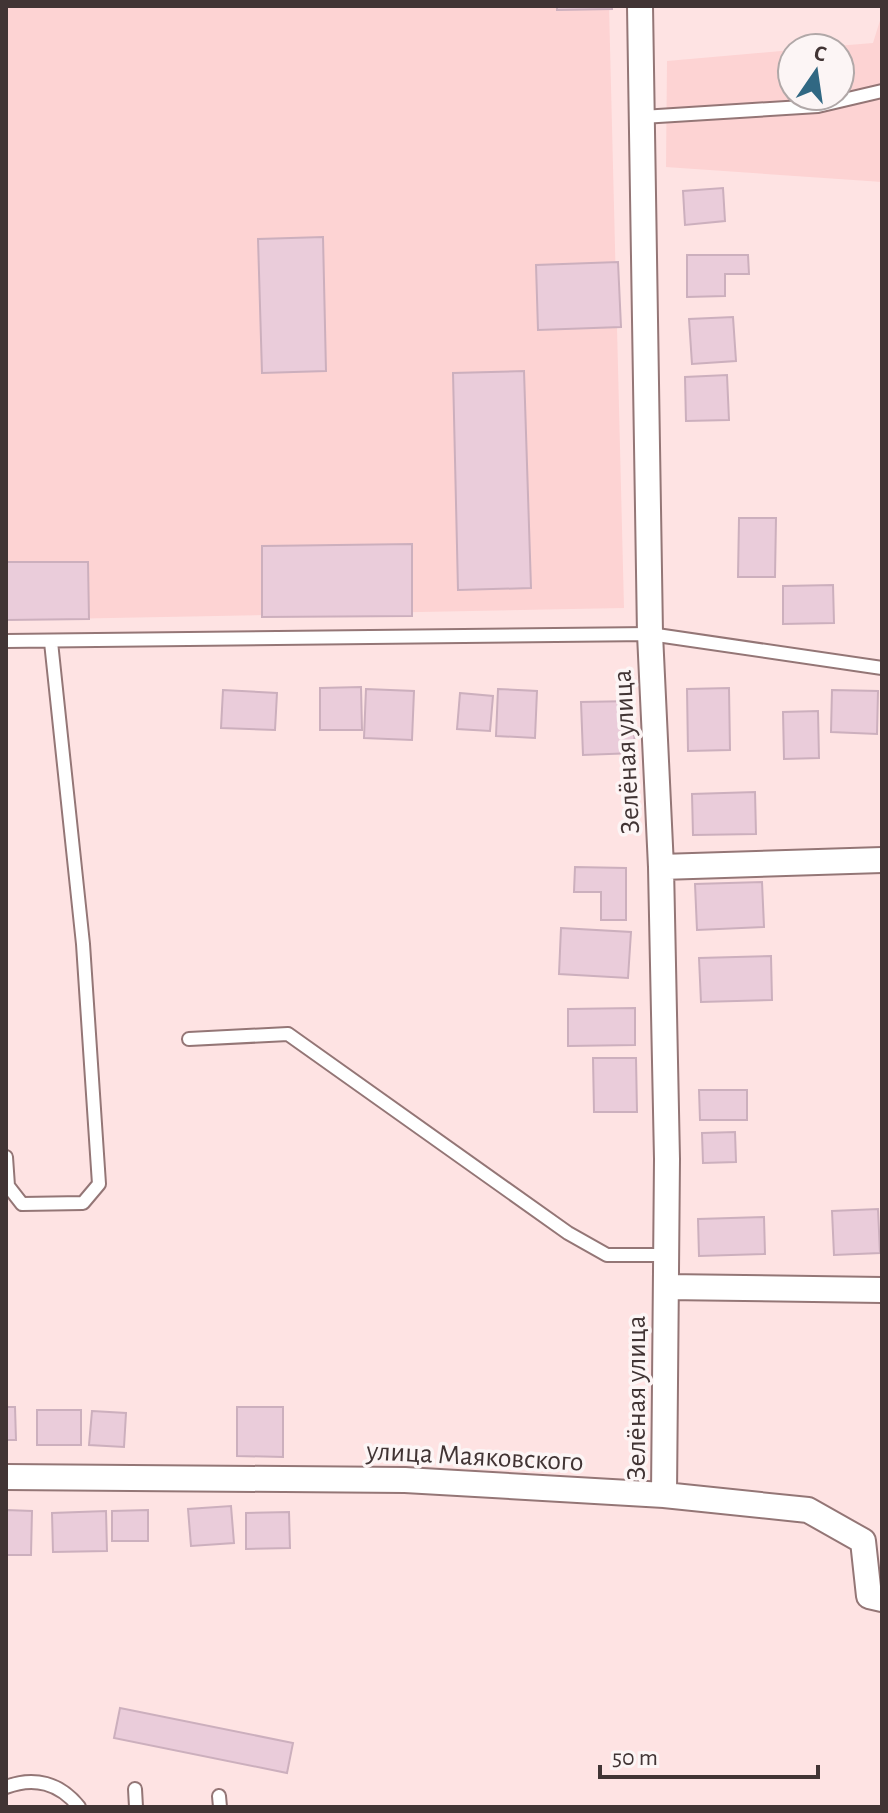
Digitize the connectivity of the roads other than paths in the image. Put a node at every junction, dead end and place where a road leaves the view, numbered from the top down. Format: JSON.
{"nodes":[{"id":1,"x":640,"y":6,"type":"edge"},
{"id":2,"x":882,"y":91,"type":"edge"},
{"id":3,"x":642,"y":117,"type":"junction"},
{"id":4,"x":650,"y":634,"type":"junction"},
{"id":5,"x":6,"y":641,"type":"edge"},
{"id":6,"x":51,"y":642,"type":"junction"},
{"id":7,"x":882,"y":668,"type":"edge"},
{"id":8,"x":882,"y":860,"type":"edge"},
{"id":9,"x":661,"y":867,"type":"junction"},
{"id":10,"x":189,"y":1039,"type":"dead end"},
{"id":11,"x":6,"y":1157,"type":"edge"},
{"id":12,"x":666,"y":1255,"type":"junction"},
{"id":13,"x":666,"y":1287,"type":"junction"},
{"id":14,"x":882,"y":1290,"type":"edge"},
{"id":15,"x":6,"y":1477,"type":"edge"},
{"id":16,"x":664,"y":1495,"type":"junction"},
{"id":17,"x":882,"y":1599,"type":"edge"},
{"id":18,"x":6,"y":1787,"type":"edge"},
{"id":19,"x":135,"y":1789,"type":"dead end"},
{"id":20,"x":79,"y":1807,"type":"edge"},
{"id":21,"x":136,"y":1807,"type":"edge"}],
"edges":[{"from":1,"to":3,"type":"street","name":"Зелёная улица"},
{"from":2,"to":3,"type":"lane"},
{"from":3,"to":4,"type":"street","name":"Зелёная улица"},
{"from":4,"to":6,"type":"lane"},
{"from":4,"to":7,"type":"lane"},
{"from":4,"to":9,"type":"street","name":"Зелёная улица"},
{"from":5,"to":6,"type":"lane"},
{"from":6,"to":11,"type":"lane"},
{"from":8,"to":9,"type":"street"},
{"from":9,"to":12,"type":"street","name":"Зелёная улица"},
{"from":10,"to":12,"type":"lane"},
{"from":12,"to":13,"type":"street","name":"Зелёная улица"},
{"from":13,"to":14,"type":"street"},
{"from":13,"to":16,"type":"street","name":"Зелёная улица"},
{"from":15,"to":16,"type":"street","name":"улица Маяковского"},
{"from":16,"to":17,"type":"street","name":"улица Маяковского"},
{"from":18,"to":20,"type":"lane"},
{"from":19,"to":21,"type":"lane"}]}
